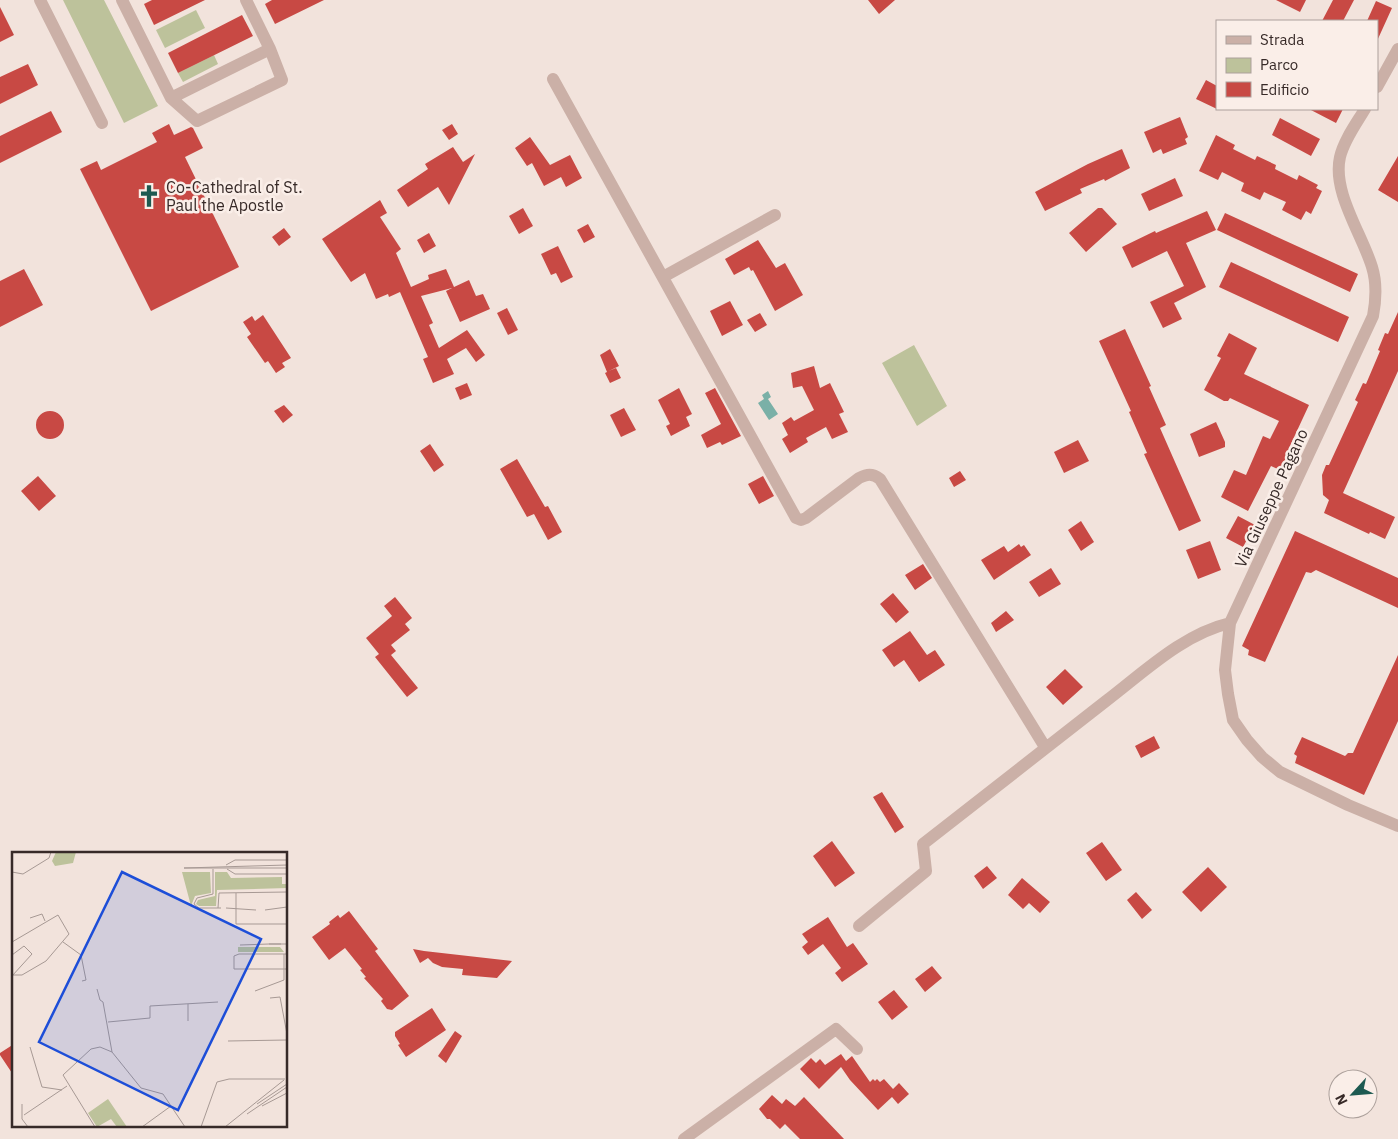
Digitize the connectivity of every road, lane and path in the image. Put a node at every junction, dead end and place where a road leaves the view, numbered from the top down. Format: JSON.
{"nodes":[{"id":1,"x":40,"y":0,"type":"edge"},
{"id":2,"x":122,"y":0,"type":"edge"},
{"id":3,"x":246,"y":0,"type":"edge"},
{"id":4,"x":270,"y":49,"type":"junction"},
{"id":5,"x":1397,"y":53,"type":"edge"},
{"id":6,"x":553,"y":79,"type":"dead end"},
{"id":7,"x":1378,"y":85,"type":"edge"},
{"id":8,"x":171,"y":98,"type":"junction"},
{"id":9,"x":1364,"y":110,"type":"edge"},
{"id":10,"x":102,"y":123,"type":"dead end"},
{"id":11,"x":775,"y":215,"type":"dead end"},
{"id":12,"x":662,"y":277,"type":"junction"},
{"id":13,"x":1230,"y":623,"type":"junction"},
{"id":14,"x":1045,"y":747,"type":"junction"},
{"id":15,"x":1398,"y":826,"type":"edge"},
{"id":16,"x":859,"y":926,"type":"dead end"},
{"id":17,"x":857,"y":1049,"type":"dead end"},
{"id":18,"x":684,"y":1139,"type":"edge"}],
"edges":[{"from":1,"to":10,"type":"street"},
{"from":2,"to":8,"type":"street"},
{"from":3,"to":4,"type":"street"},
{"from":4,"to":8,"type":"street"},
{"from":4,"to":8,"type":"street"},
{"from":5,"to":7,"type":"street"},
{"from":6,"to":12,"type":"street"},
{"from":9,"to":13,"type":"street","name":"Via Giuseppe Pagano"},
{"from":11,"to":12,"type":"street"},
{"from":12,"to":14,"type":"street"},
{"from":13,"to":14,"type":"street"},
{"from":13,"to":15,"type":"street","name":"Via Giuseppe Pagano"},
{"from":14,"to":16,"type":"street"},
{"from":17,"to":18,"type":"street"}]}
